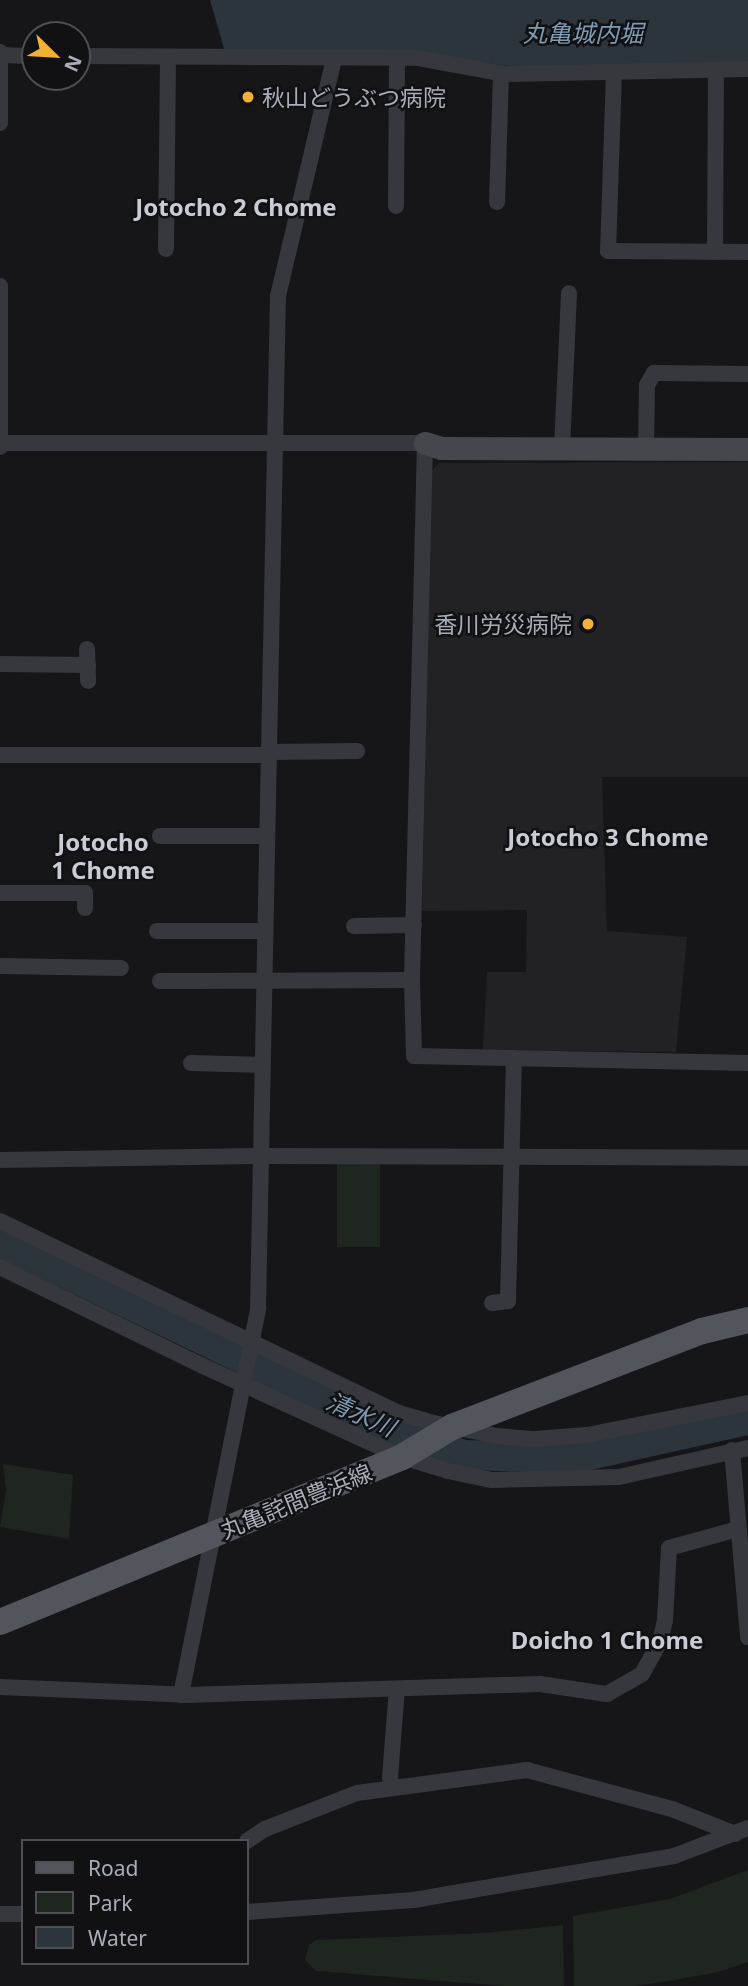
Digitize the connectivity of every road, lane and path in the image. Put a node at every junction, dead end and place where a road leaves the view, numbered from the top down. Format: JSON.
{"nodes":[{"id":1,"x":1,"y":54,"type":"edge"},
{"id":2,"x":21,"y":55,"type":"edge"},
{"id":3,"x":91,"y":57,"type":"edge"},
{"id":4,"x":168,"y":58,"type":"junction"},
{"id":5,"x":397,"y":59,"type":"junction"},
{"id":6,"x":334,"y":60,"type":"junction"},
{"id":7,"x":748,"y":69,"type":"edge"},
{"id":8,"x":716,"y":70,"type":"junction"},
{"id":9,"x":614,"y":72,"type":"junction"},
{"id":10,"x":501,"y":73,"type":"junction"},
{"id":11,"x":0,"y":123,"type":"edge"},
{"id":12,"x":497,"y":202,"type":"dead end"},
{"id":13,"x":396,"y":206,"type":"dead end"},
{"id":14,"x":166,"y":248,"type":"dead end"},
{"id":15,"x":748,"y":251,"type":"edge"},
{"id":16,"x":715,"y":252,"type":"junction"},
{"id":17,"x":0,"y":286,"type":"edge"},
{"id":18,"x":569,"y":293,"type":"dead end"},
{"id":19,"x":0,"y":348,"type":"edge"},
{"id":20,"x":748,"y":374,"type":"edge"},
{"id":21,"x":275,"y":442,"type":"junction"},
{"id":22,"x":425,"y":443,"type":"junction"},
{"id":23,"x":0,"y":445,"type":"edge"},
{"id":24,"x":562,"y":448,"type":"junction"},
{"id":25,"x":748,"y":449,"type":"edge"},
{"id":26,"x":646,"y":450,"type":"junction"},
{"id":27,"x":0,"y":664,"type":"edge"},
{"id":28,"x":88,"y":665,"type":"dead end"},
{"id":29,"x":357,"y":751,"type":"dead end"},
{"id":30,"x":268,"y":753,"type":"junction"},
{"id":31,"x":0,"y":755,"type":"edge"},
{"id":32,"x":160,"y":836,"type":"dead end"},
{"id":33,"x":266,"y":836,"type":"junction"},
{"id":34,"x":0,"y":893,"type":"edge"},
{"id":35,"x":85,"y":908,"type":"dead end"},
{"id":36,"x":414,"y":925,"type":"junction"},
{"id":37,"x":354,"y":926,"type":"dead end"},
{"id":38,"x":157,"y":931,"type":"dead end"},
{"id":39,"x":264,"y":931,"type":"junction"},
{"id":40,"x":0,"y":966,"type":"edge"},
{"id":41,"x":121,"y":968,"type":"dead end"},
{"id":42,"x":412,"y":980,"type":"junction"},
{"id":43,"x":160,"y":981,"type":"dead end"},
{"id":44,"x":263,"y":982,"type":"junction"},
{"id":45,"x":514,"y":1058,"type":"junction"},
{"id":46,"x":191,"y":1063,"type":"dead end"},
{"id":47,"x":748,"y":1063,"type":"edge"},
{"id":48,"x":261,"y":1065,"type":"junction"},
{"id":49,"x":260,"y":1156,"type":"junction"},
{"id":50,"x":512,"y":1157,"type":"junction"},
{"id":51,"x":748,"y":1158,"type":"edge"},
{"id":52,"x":0,"y":1160,"type":"edge"},
{"id":53,"x":0,"y":1221,"type":"edge"},
{"id":54,"x":0,"y":1267,"type":"edge"},
{"id":55,"x":492,"y":1303,"type":"dead end"},
{"id":56,"x":748,"y":1320,"type":"edge"},
{"id":57,"x":252,"y":1343,"type":"junction"},
{"id":58,"x":245,"y":1382,"type":"junction"},
{"id":59,"x":748,"y":1403,"type":"edge"},
{"id":60,"x":452,"y":1427,"type":"junction"},
{"id":61,"x":740,"y":1449,"type":"edge"},
{"id":62,"x":403,"y":1457,"type":"junction"},
{"id":63,"x":738,"y":1529,"type":"junction"},
{"id":64,"x":213,"y":1535,"type":"junction"},
{"id":65,"x":0,"y":1622,"type":"edge"},
{"id":66,"x":747,"y":1627,"type":"edge"},
{"id":67,"x":0,"y":1687,"type":"edge"},
{"id":68,"x":397,"y":1689,"type":"junction"},
{"id":69,"x":181,"y":1695,"type":"junction"},
{"id":70,"x":393,"y":1788,"type":"junction"},
{"id":71,"x":741,"y":1831,"type":"edge"},
{"id":72,"x":248,"y":1840,"type":"edge"},
{"id":73,"x":248,"y":1912,"type":"edge"},
{"id":74,"x":0,"y":1914,"type":"edge"},
{"id":75,"x":21,"y":1914,"type":"edge"}],
"edges":[{"from":1,"to":2,"type":"street"},
{"from":1,"to":11,"type":"street"},
{"from":3,"to":4,"type":"street"},
{"from":4,"to":6,"type":"street"},
{"from":4,"to":14,"type":"street"},
{"from":5,"to":6,"type":"street"},
{"from":5,"to":10,"type":"street"},
{"from":5,"to":13,"type":"street"},
{"from":6,"to":21,"type":"street"},
{"from":7,"to":8,"type":"street"},
{"from":8,"to":9,"type":"street"},
{"from":8,"to":16,"type":"street"},
{"from":9,"to":10,"type":"street"},
{"from":9,"to":16,"type":"street"},
{"from":10,"to":12,"type":"street"},
{"from":15,"to":16,"type":"street"},
{"from":17,"to":19,"type":"street"},
{"from":18,"to":24,"type":"street"},
{"from":19,"to":23,"type":"street"},
{"from":20,"to":26,"type":"street"},
{"from":21,"to":22,"type":"street"},
{"from":21,"to":23,"type":"street"},
{"from":21,"to":30,"type":"street"},
{"from":22,"to":24,"type":"street"},
{"from":22,"to":36,"type":"street"},
{"from":24,"to":26,"type":"street"},
{"from":25,"to":26,"type":"street"},
{"from":27,"to":28,"type":"street"},
{"from":29,"to":30,"type":"street"},
{"from":30,"to":31,"type":"street"},
{"from":30,"to":33,"type":"street"},
{"from":32,"to":33,"type":"street"},
{"from":33,"to":39,"type":"street"},
{"from":34,"to":35,"type":"street"},
{"from":36,"to":37,"type":"street"},
{"from":36,"to":42,"type":"street"},
{"from":38,"to":39,"type":"street"},
{"from":39,"to":44,"type":"street"},
{"from":40,"to":41,"type":"street"},
{"from":42,"to":44,"type":"street"},
{"from":42,"to":45,"type":"street"},
{"from":43,"to":44,"type":"street"},
{"from":44,"to":48,"type":"street"},
{"from":45,"to":47,"type":"street"},
{"from":45,"to":50,"type":"street"},
{"from":46,"to":48,"type":"street"},
{"from":48,"to":49,"type":"street"},
{"from":49,"to":50,"type":"street"},
{"from":49,"to":52,"type":"street"},
{"from":49,"to":57,"type":"street"},
{"from":50,"to":51,"type":"street"},
{"from":50,"to":55,"type":"street"},
{"from":53,"to":57,"type":"street"},
{"from":54,"to":58,"type":"street"},
{"from":56,"to":60,"type":"main road","name":"丸亀詫間豊浜線"},
{"from":57,"to":58,"type":"street"},
{"from":57,"to":60,"type":"street"},
{"from":58,"to":62,"type":"street"},
{"from":58,"to":64,"type":"street"},
{"from":59,"to":60,"type":"street"},
{"from":60,"to":62,"type":"main road","name":"丸亀詫間豊浜線"},
{"from":61,"to":62,"type":"street"},
{"from":61,"to":63,"type":"street"},
{"from":62,"to":64,"type":"main road","name":"丸亀詫間豊浜線"},
{"from":63,"to":66,"type":"street"},
{"from":63,"to":68,"type":"street"},
{"from":64,"to":65,"type":"main road","name":"丸亀詫間豊浜線"},
{"from":64,"to":69,"type":"street"},
{"from":67,"to":69,"type":"street"},
{"from":68,"to":69,"type":"street"},
{"from":68,"to":70,"type":"street"},
{"from":70,"to":71,"type":"street"},
{"from":70,"to":72,"type":"street"},
{"from":71,"to":73,"type":"street"},
{"from":74,"to":75,"type":"street"}]}
